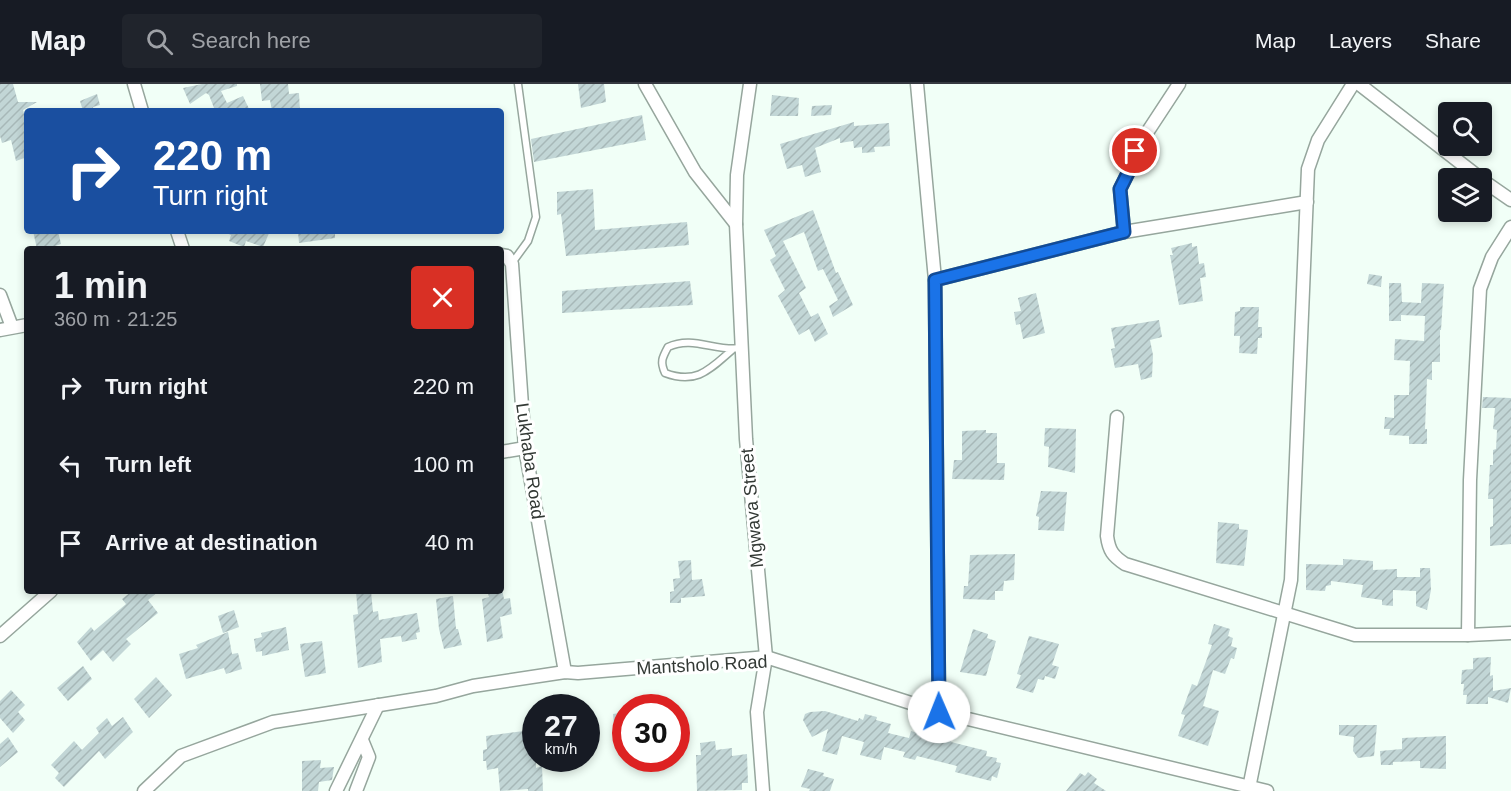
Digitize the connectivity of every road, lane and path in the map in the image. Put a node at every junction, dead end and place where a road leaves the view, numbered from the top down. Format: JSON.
{"nodes":[{"id":1,"x":134,"y":84,"type":"edge"},
{"id":2,"x":518,"y":84,"type":"edge"},
{"id":3,"x":645,"y":84,"type":"edge"},
{"id":4,"x":750,"y":84,"type":"edge"},
{"id":5,"x":917,"y":84,"type":"edge"},
{"id":6,"x":1179,"y":84,"type":"edge"},
{"id":7,"x":1353,"y":84,"type":"edge"},
{"id":8,"x":1359,"y":84,"type":"edge"},
{"id":9,"x":141,"y":108,"type":"edge"},
{"id":10,"x":1467,"y":168,"type":"edge"},
{"id":11,"x":1492,"y":187,"type":"edge"},
{"id":12,"x":1511,"y":200,"type":"edge"},
{"id":13,"x":1307,"y":202,"type":"junction"},
{"id":14,"x":736,"y":225,"type":"junction"},
{"id":15,"x":1511,"y":227,"type":"edge"},
{"id":16,"x":1124,"y":232,"type":"junction"},
{"id":17,"x":504,"y":256,"type":"edge"},
{"id":18,"x":512,"y":264,"type":"junction"},
{"id":19,"x":935,"y":280,"type":"junction"},
{"id":20,"x":0,"y":295,"type":"edge"},
{"id":21,"x":24,"y":326,"type":"edge"},
{"id":22,"x":6,"y":329,"type":"edge"},
{"id":23,"x":736,"y":349,"type":"junction"},
{"id":24,"x":1117,"y":417,"type":"dead end"},
{"id":25,"x":525,"y":448,"type":"junction"},
{"id":26,"x":504,"y":452,"type":"edge"},
{"id":27,"x":48,"y":594,"type":"edge"},
{"id":28,"x":1285,"y":615,"type":"junction"},
{"id":29,"x":1511,"y":633,"type":"edge"},
{"id":30,"x":1468,"y":635,"type":"junction"},
{"id":31,"x":0,"y":636,"type":"edge"},
{"id":32,"x":766,"y":657,"type":"junction"},
{"id":33,"x":565,"y":672,"type":"junction"},
{"id":34,"x":378,"y":705,"type":"junction"},
{"id":35,"x":939,"y":712,"type":"junction"},
{"id":36,"x":362,"y":740,"type":"junction"},
{"id":37,"x":1249,"y":788,"type":"junction"},
{"id":38,"x":144,"y":791,"type":"edge"},
{"id":39,"x":336,"y":791,"type":"edge"},
{"id":40,"x":356,"y":791,"type":"edge"},
{"id":41,"x":763,"y":791,"type":"edge"},
{"id":42,"x":1267,"y":791,"type":"edge"}],
"edges":[{"from":1,"to":9,"type":"street"},
{"from":2,"to":18,"type":"lane"},
{"from":3,"to":14,"type":"street"},
{"from":4,"to":14,"type":"street","name":"Mgwava Street"},
{"from":5,"to":19,"type":"street"},
{"from":6,"to":16,"type":"street"},
{"from":7,"to":13,"type":"street"},
{"from":8,"to":10,"type":"street"},
{"from":11,"to":12,"type":"street"},
{"from":13,"to":16,"type":"street"},
{"from":13,"to":28,"type":"street"},
{"from":14,"to":23,"type":"street","name":"Mgwava Street"},
{"from":15,"to":30,"type":"street"},
{"from":16,"to":19,"type":"street"},
{"from":17,"to":18,"type":"street"},
{"from":18,"to":25,"type":"street","name":"Lukhaba Road"},
{"from":19,"to":35,"type":"street"},
{"from":20,"to":22,"type":"street"},
{"from":21,"to":22,"type":"street"},
{"from":23,"to":23,"type":"lane"},
{"from":23,"to":32,"type":"street","name":"Mgwava Street"},
{"from":24,"to":28,"type":"street"},
{"from":25,"to":26,"type":"street"},
{"from":25,"to":33,"type":"street","name":"Lukhaba Road"},
{"from":27,"to":31,"type":"street"},
{"from":28,"to":30,"type":"street"},
{"from":28,"to":37,"type":"street"},
{"from":29,"to":30,"type":"street"},
{"from":32,"to":33,"type":"street","name":"Mantsholo Road"},
{"from":32,"to":35,"type":"street","name":"Mantsholo Road"},
{"from":32,"to":41,"type":"street","name":"Mgwava Street"},
{"from":33,"to":34,"type":"street","name":"Mantsholo Road"},
{"from":34,"to":36,"type":"street"},
{"from":34,"to":38,"type":"street","name":"Mantsholo Road"},
{"from":35,"to":37,"type":"street","name":"Mantsholo Road"},
{"from":36,"to":39,"type":"street"},
{"from":36,"to":40,"type":"street"},
{"from":37,"to":42,"type":"street","name":"Mantsholo Road"}]}
